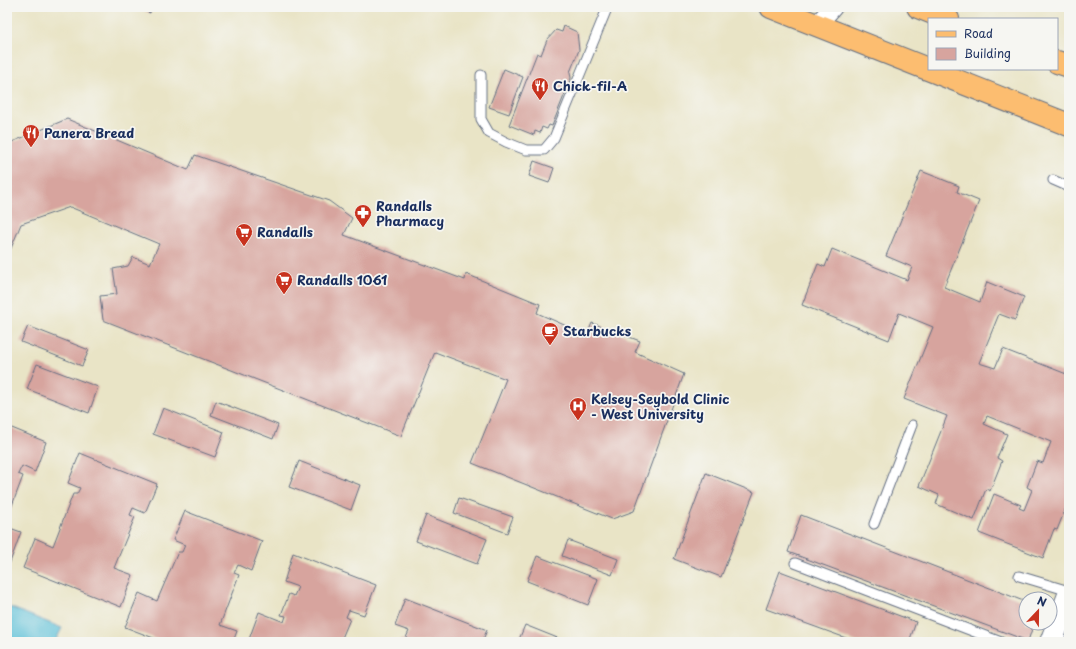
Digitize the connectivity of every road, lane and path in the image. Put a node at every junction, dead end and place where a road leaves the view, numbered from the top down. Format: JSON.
{"nodes":[{"id":1,"x":771,"y":7,"type":"edge"},
{"id":2,"x":833,"y":7,"type":"edge"},
{"id":3,"x":918,"y":7,"type":"edge"},
{"id":4,"x":606,"y":10,"type":"dead end"},
{"id":5,"x":946,"y":18,"type":"edge"},
{"id":6,"x":817,"y":25,"type":"junction"},
{"id":7,"x":1058,"y":62,"type":"edge"},
{"id":8,"x":1069,"y":66,"type":"edge"},
{"id":9,"x":928,"y":69,"type":"edge"},
{"id":10,"x":930,"y":70,"type":"edge"},
{"id":11,"x":481,"y":75,"type":"dead end"},
{"id":12,"x":1069,"y":125,"type":"edge"},
{"id":13,"x":1053,"y":180,"type":"dead end"},
{"id":14,"x":1069,"y":187,"type":"edge"},
{"id":15,"x":912,"y":425,"type":"dead end"},
{"id":16,"x":874,"y":524,"type":"dead end"},
{"id":17,"x":795,"y":564,"type":"dead end"},
{"id":18,"x":1019,"y":576,"type":"dead end"},
{"id":19,"x":1069,"y":591,"type":"edge"},
{"id":20,"x":1069,"y":595,"type":"edge"},
{"id":21,"x":1001,"y":642,"type":"edge"},
{"id":22,"x":1051,"y":642,"type":"edge"}],
"edges":[{"from":1,"to":6,"type":"main road"},
{"from":2,"to":6,"type":"street"},
{"from":3,"to":5,"type":"main road"},
{"from":4,"to":11,"type":"lane"},
{"from":6,"to":9,"type":"main road"},
{"from":7,"to":8,"type":"main road"},
{"from":10,"to":12,"type":"main road"},
{"from":13,"to":14,"type":"lane"},
{"from":15,"to":16,"type":"lane"},
{"from":17,"to":21,"type":"lane"},
{"from":18,"to":19,"type":"lane"},
{"from":20,"to":22,"type":"street"}]}
